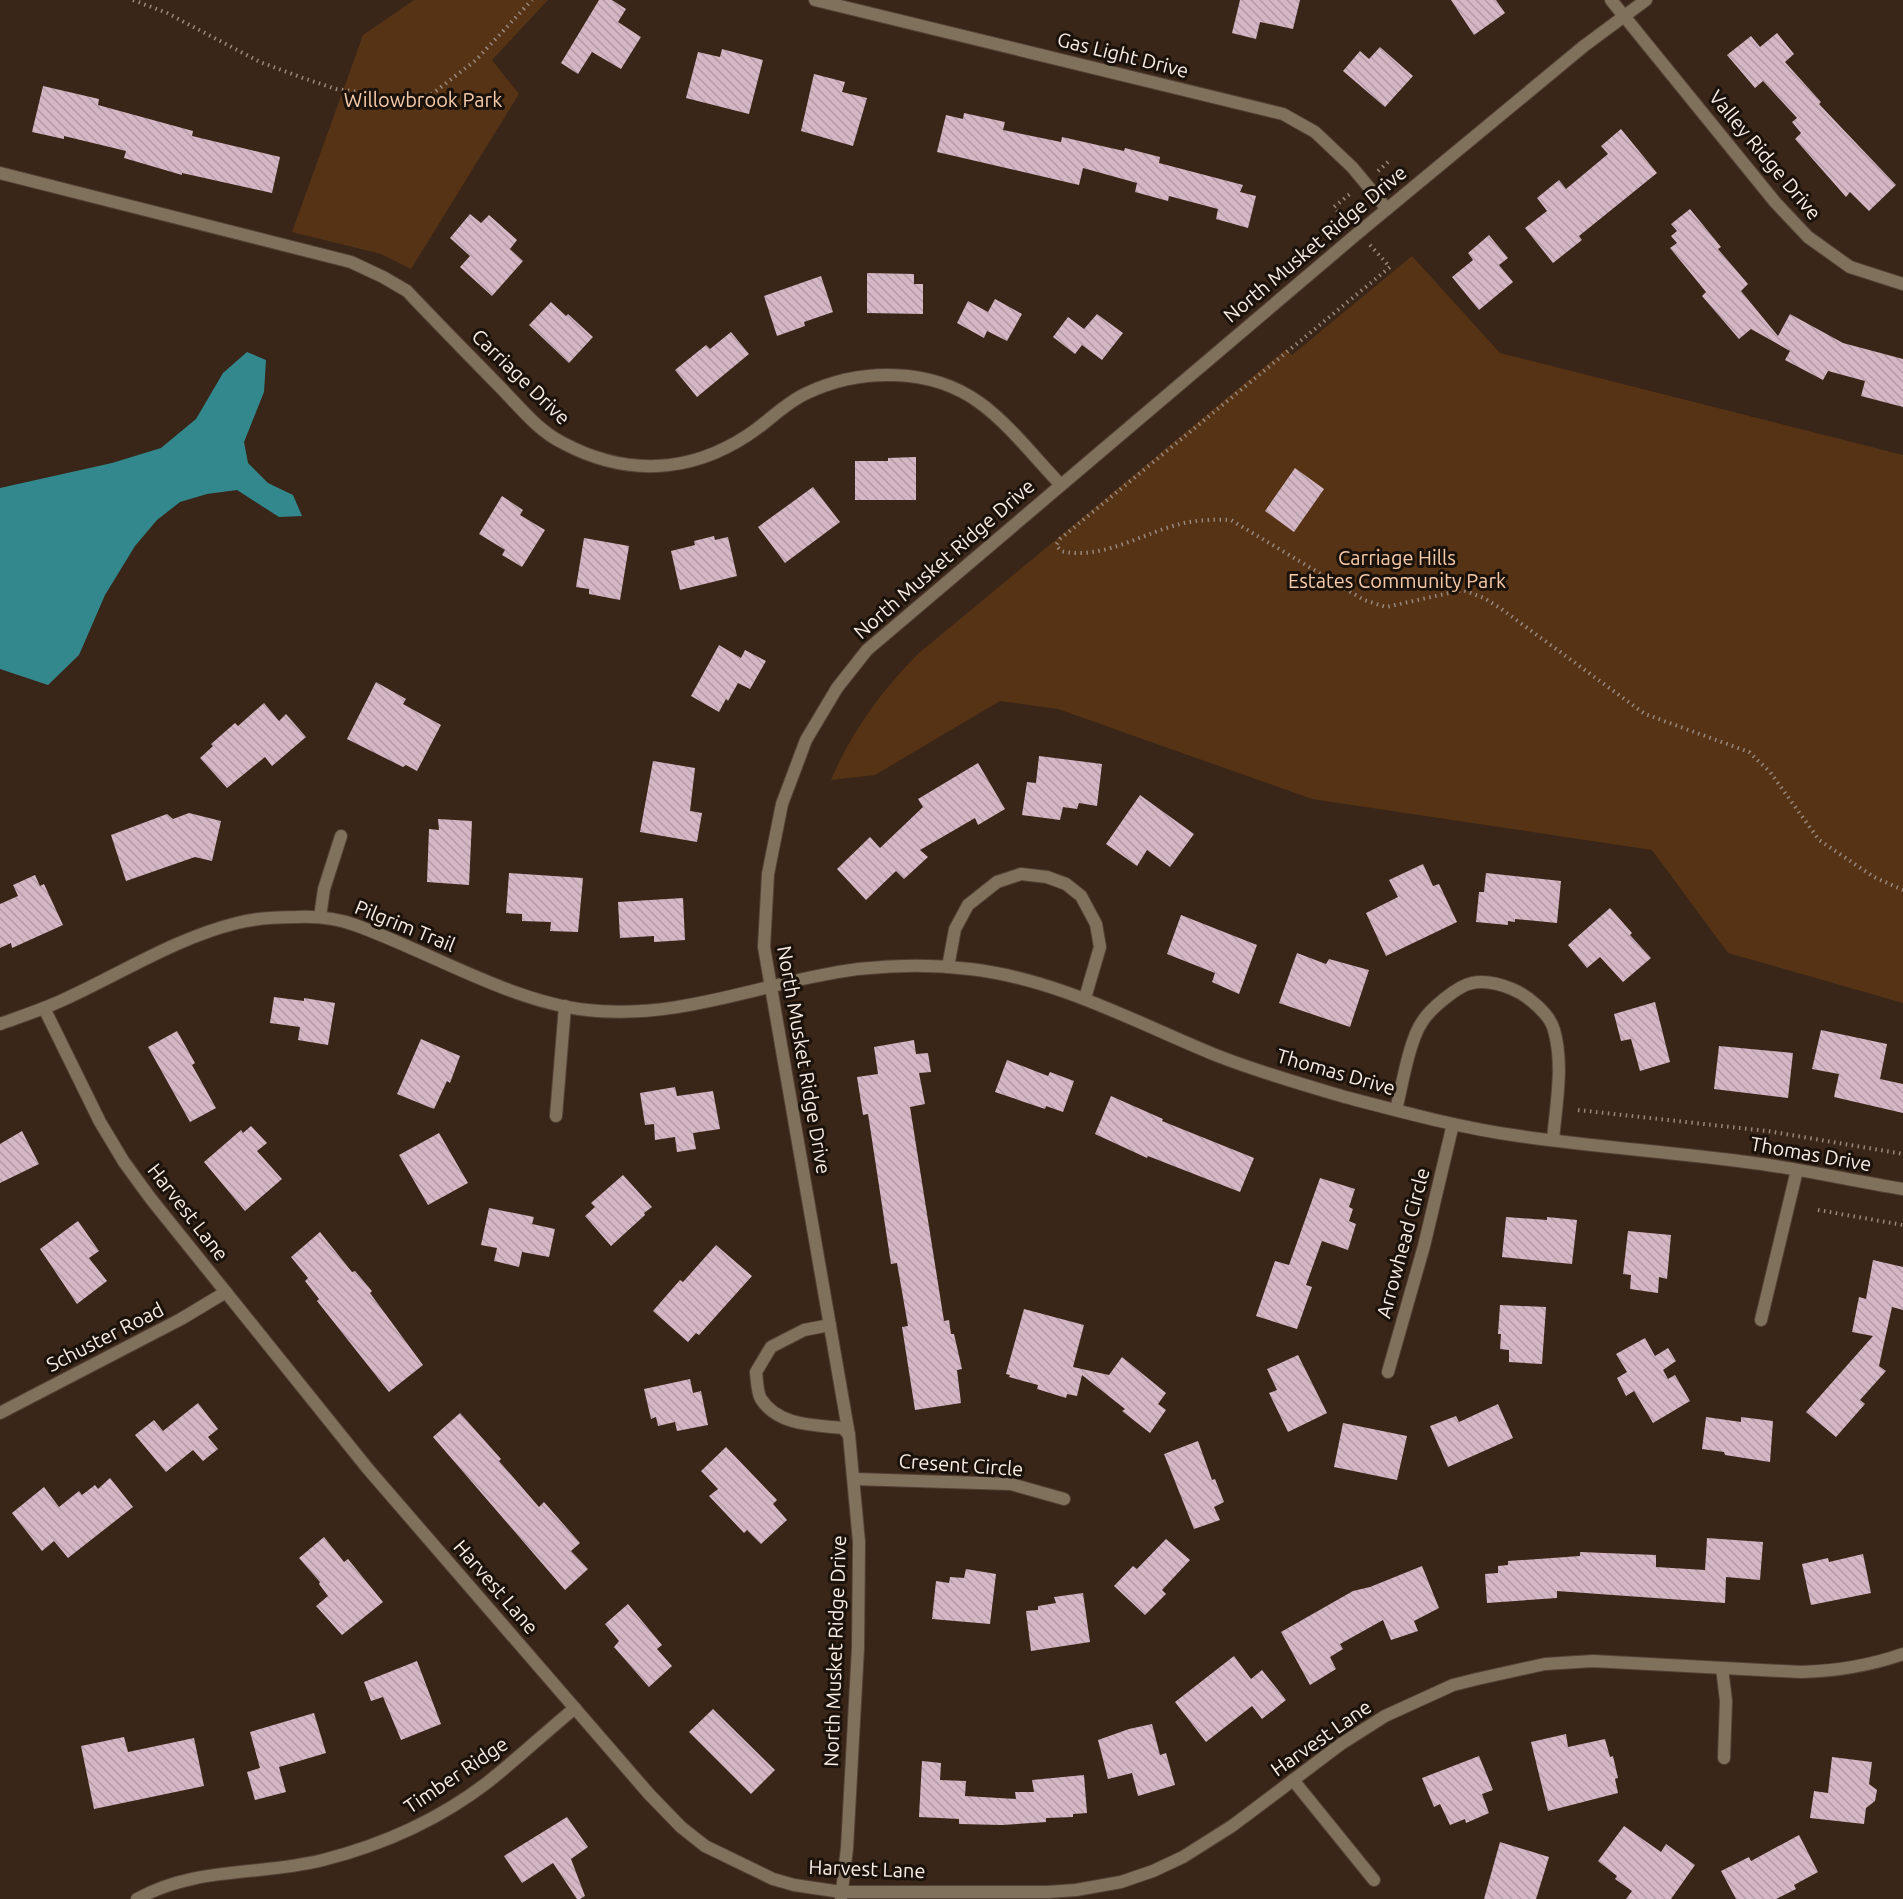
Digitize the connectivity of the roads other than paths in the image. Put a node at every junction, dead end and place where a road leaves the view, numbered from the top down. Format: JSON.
{"nodes":[{"id":1,"x":815,"y":0,"type":"edge"},
{"id":2,"x":1611,"y":0,"type":"edge"},
{"id":3,"x":1646,"y":0,"type":"edge"},
{"id":4,"x":864,"y":6,"type":"edge"},
{"id":5,"x":1624,"y":16,"type":"junction"},
{"id":6,"x":0,"y":173,"type":"edge"},
{"id":7,"x":1387,"y":209,"type":"junction"},
{"id":8,"x":1903,"y":284,"type":"edge"},
{"id":9,"x":1060,"y":484,"type":"junction"},
{"id":10,"x":341,"y":836,"type":"dead end"},
{"id":11,"x":320,"y":918,"type":"junction"},
{"id":12,"x":948,"y":967,"type":"junction"},
{"id":13,"x":771,"y":988,"type":"junction"},
{"id":14,"x":1085,"y":998,"type":"junction"},
{"id":15,"x":565,"y":1006,"type":"junction"},
{"id":16,"x":44,"y":1008,"type":"junction"},
{"id":17,"x":0,"y":1024,"type":"edge"},
{"id":18,"x":1396,"y":1110,"type":"junction"},
{"id":19,"x":556,"y":1116,"type":"dead end"},
{"id":20,"x":1453,"y":1124,"type":"junction"},
{"id":21,"x":1553,"y":1140,"type":"junction"},
{"id":22,"x":1797,"y":1170,"type":"junction"},
{"id":23,"x":1903,"y":1189,"type":"edge"},
{"id":24,"x":226,"y":1292,"type":"junction"},
{"id":25,"x":1761,"y":1320,"type":"dead end"},
{"id":26,"x":830,"y":1325,"type":"junction"},
{"id":27,"x":1389,"y":1372,"type":"dead end"},
{"id":28,"x":0,"y":1413,"type":"edge"},
{"id":29,"x":849,"y":1436,"type":"junction"},
{"id":30,"x":854,"y":1479,"type":"junction"},
{"id":31,"x":1064,"y":1499,"type":"dead end"},
{"id":32,"x":1903,"y":1654,"type":"edge"},
{"id":33,"x":1722,"y":1668,"type":"junction"},
{"id":34,"x":575,"y":1708,"type":"junction"},
{"id":35,"x":1724,"y":1758,"type":"dead end"},
{"id":36,"x":1293,"y":1780,"type":"junction"},
{"id":37,"x":1374,"y":1880,"type":"dead end"},
{"id":38,"x":841,"y":1895,"type":"edge"},
{"id":39,"x":137,"y":1899,"type":"edge"}],
"edges":[{"from":1,"to":4,"type":"street","name":"Gas Light Drive"},
{"from":2,"to":5,"type":"street","name":"Valley Ridge Drive"},
{"from":3,"to":5,"type":"street","name":"North Musket Ridge Drive"},
{"from":4,"to":7,"type":"street","name":"Gas Light Drive"},
{"from":5,"to":7,"type":"street","name":"North Musket Ridge Drive"},
{"from":5,"to":8,"type":"street","name":"Valley Ridge Drive"},
{"from":6,"to":9,"type":"street","name":"Carriage Drive"},
{"from":7,"to":9,"type":"street","name":"North Musket Ridge Drive"},
{"from":9,"to":13,"type":"street","name":"North Musket Ridge Drive"},
{"from":10,"to":11,"type":"street"},
{"from":11,"to":15,"type":"street","name":"Pilgrim Trail"},
{"from":11,"to":16,"type":"street","name":"Pilgrim Trail"},
{"from":12,"to":13,"type":"street","name":"Thomas Drive"},
{"from":12,"to":14,"type":"street","name":"Thomas Drive"},
{"from":12,"to":14,"type":"street"},
{"from":13,"to":15,"type":"street","name":"Pilgrim Trail"},
{"from":13,"to":26,"type":"street","name":"North Musket Ridge Drive"},
{"from":14,"to":18,"type":"street","name":"Thomas Drive"},
{"from":15,"to":19,"type":"street"},
{"from":16,"to":17,"type":"street","name":"Pilgrim Trail"},
{"from":16,"to":24,"type":"street","name":"Harvest Lane"},
{"from":18,"to":20,"type":"street","name":"Thomas Drive"},
{"from":18,"to":21,"type":"street"},
{"from":20,"to":21,"type":"street","name":"Thomas Drive"},
{"from":20,"to":27,"type":"street","name":"Arrowhead Circle"},
{"from":21,"to":22,"type":"street","name":"Thomas Drive"},
{"from":22,"to":23,"type":"street","name":"Thomas Drive"},
{"from":22,"to":25,"type":"street"},
{"from":24,"to":28,"type":"street","name":"Schuster Road"},
{"from":24,"to":34,"type":"street","name":"Harvest Lane"},
{"from":26,"to":29,"type":"street","name":"North Musket Ridge Drive"},
{"from":26,"to":29,"type":"street"},
{"from":29,"to":30,"type":"street","name":"North Musket Ridge Drive"},
{"from":30,"to":31,"type":"street","name":"Cresent Circle"},
{"from":30,"to":38,"type":"street","name":"North Musket Ridge Drive"},
{"from":32,"to":33,"type":"street","name":"Harvest Lane"},
{"from":33,"to":35,"type":"street"},
{"from":33,"to":36,"type":"street","name":"Harvest Lane"},
{"from":34,"to":38,"type":"street","name":"Harvest Lane"},
{"from":34,"to":39,"type":"street","name":"Timber Ridge"},
{"from":36,"to":37,"type":"street"},
{"from":36,"to":38,"type":"street","name":"Harvest Lane"}]}
